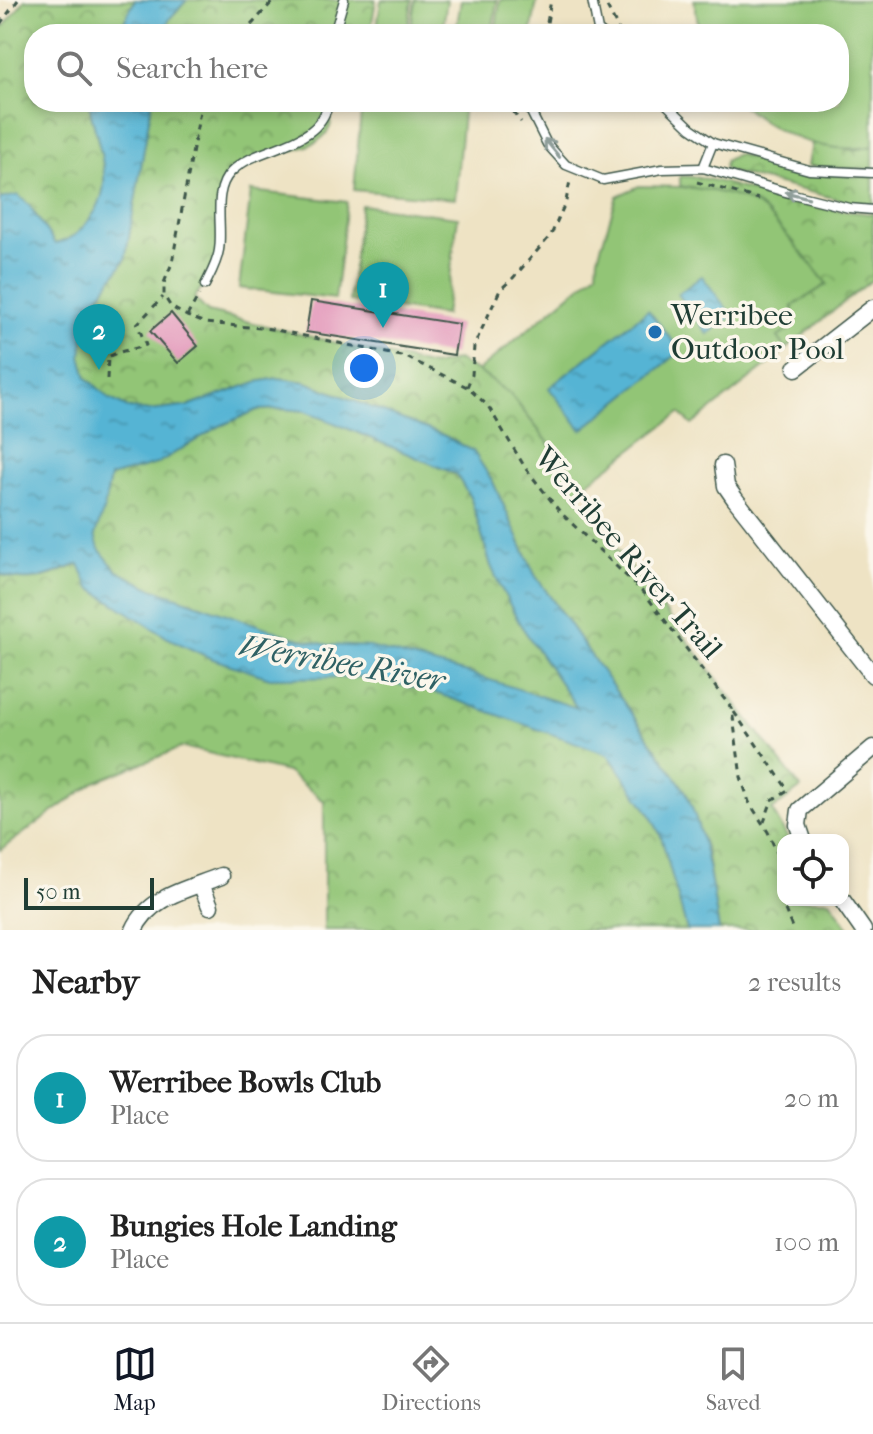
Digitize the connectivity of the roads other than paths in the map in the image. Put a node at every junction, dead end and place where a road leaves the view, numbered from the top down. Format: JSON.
{"nodes":[{"id":1,"x":344,"y":0,"type":"edge"},
{"id":2,"x":592,"y":0,"type":"edge"},
{"id":3,"x":337,"y":24,"type":"edge"},
{"id":4,"x":598,"y":24,"type":"edge"},
{"id":5,"x":325,"y":112,"type":"edge"},
{"id":6,"x":531,"y":112,"type":"edge"},
{"id":7,"x":674,"y":112,"type":"edge"},
{"id":8,"x":713,"y":143,"type":"junction"},
{"id":9,"x":703,"y":168,"type":"junction"},
{"id":10,"x":873,"y":173,"type":"edge"},
{"id":11,"x":873,"y":210,"type":"edge"},
{"id":12,"x":205,"y":285,"type":"road end"},
{"id":13,"x":873,"y":308,"type":"edge"},
{"id":14,"x":796,"y":368,"type":"dead end"},
{"id":15,"x":723,"y":465,"type":"dead end"},
{"id":16,"x":873,"y":675,"type":"edge"},
{"id":17,"x":873,"y":748,"type":"edge"},
{"id":18,"x":800,"y":833,"type":"edge"},
{"id":19,"x":221,"y":876,"type":"dead end"},
{"id":20,"x":201,"y":884,"type":"junction"},
{"id":21,"x":210,"y":906,"type":"dead end"},
{"id":22,"x":846,"y":906,"type":"edge"},
{"id":23,"x":134,"y":930,"type":"edge"},
{"id":24,"x":863,"y":930,"type":"edge"}],
"edges":[{"from":1,"to":3,"type":"lane"},
{"from":2,"to":4,"type":"lane"},
{"from":5,"to":12,"type":"lane"},
{"from":9,"to":6,"type":"lane","one_way":true},
{"from":7,"to":8,"type":"lane"},
{"from":8,"to":9,"type":"lane"},
{"from":8,"to":10,"type":"lane"},
{"from":11,"to":9,"type":"lane","one_way":true},
{"from":13,"to":14,"type":"street"},
{"from":15,"to":16,"type":"street"},
{"from":17,"to":18,"type":"street"},
{"from":19,"to":20,"type":"street"},
{"from":20,"to":21,"type":"street"},
{"from":20,"to":23,"type":"street"},
{"from":22,"to":24,"type":"street"}]}
